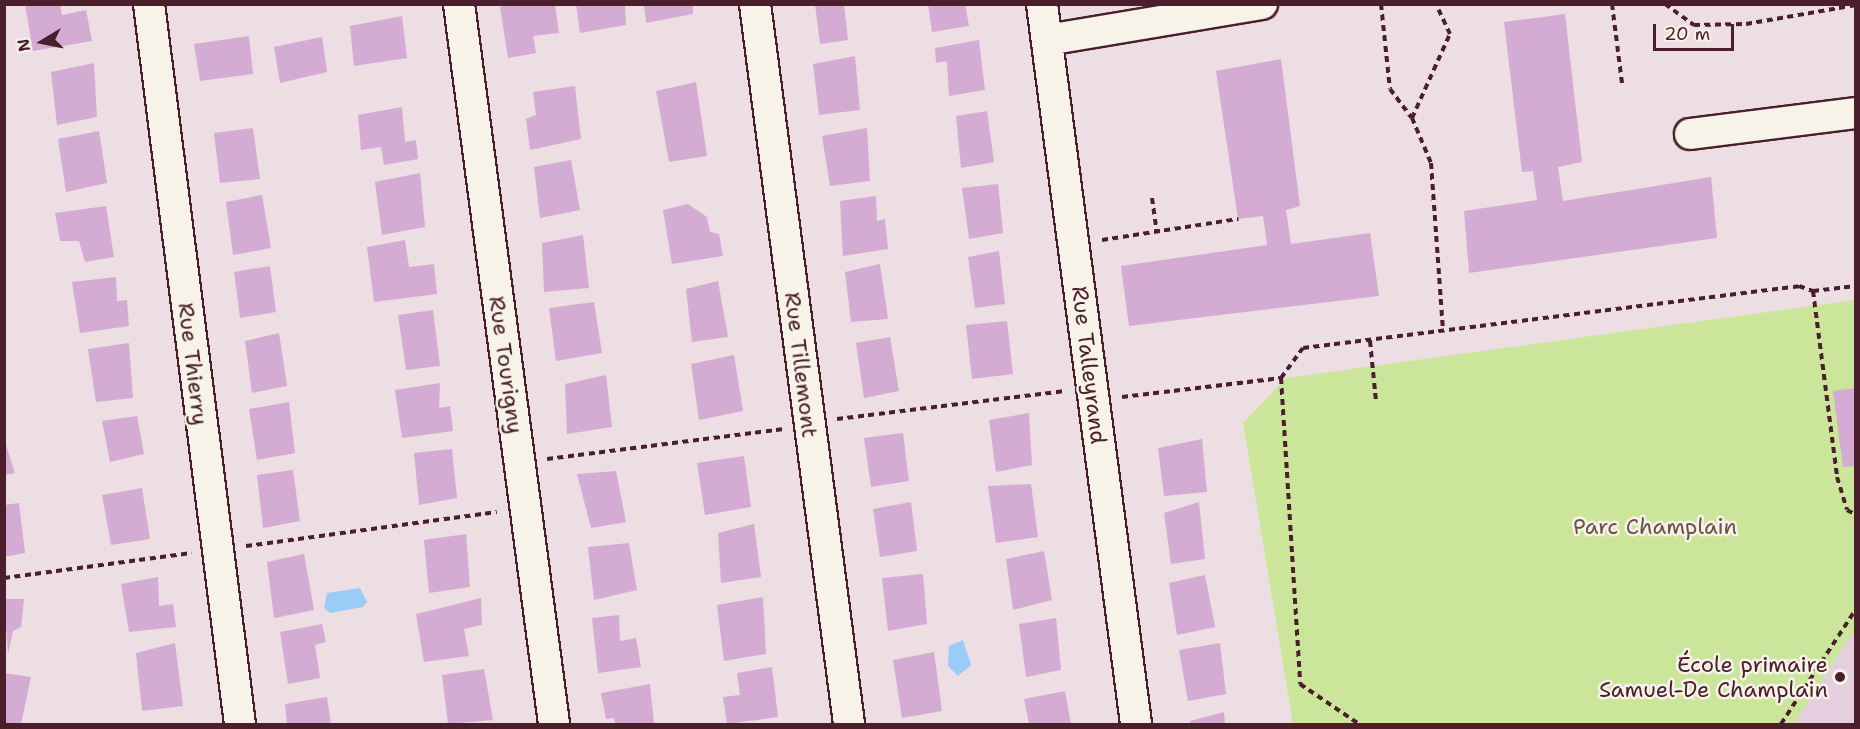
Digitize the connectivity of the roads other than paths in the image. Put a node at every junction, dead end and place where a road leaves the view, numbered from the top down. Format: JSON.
{"nodes":[{"id":1,"x":149,"y":4,"type":"edge"},
{"id":2,"x":459,"y":4,"type":"edge"},
{"id":3,"x":755,"y":4,"type":"edge"},
{"id":4,"x":1042,"y":4,"type":"edge"},
{"id":5,"x":1262,"y":4,"type":"edge"},
{"id":6,"x":1047,"y":40,"type":"junction"},
{"id":7,"x":1856,"y":113,"type":"edge"},
{"id":8,"x":1690,"y":134,"type":"dead end"},
{"id":9,"x":240,"y":724,"type":"edge"},
{"id":10,"x":554,"y":724,"type":"edge"},
{"id":11,"x":849,"y":724,"type":"edge"},
{"id":12,"x":1136,"y":724,"type":"edge"}],
"edges":[{"from":1,"to":9,"type":"street","name":"Rue Thierry"},
{"from":2,"to":10,"type":"street","name":"Rue Tourigny"},
{"from":3,"to":11,"type":"street","name":"Rue Tillemont"},
{"from":4,"to":6,"type":"street","name":"Rue Talleyrand"},
{"from":5,"to":6,"type":"street"},
{"from":6,"to":12,"type":"street","name":"Rue Talleyrand"},
{"from":7,"to":8,"type":"street"}]}
